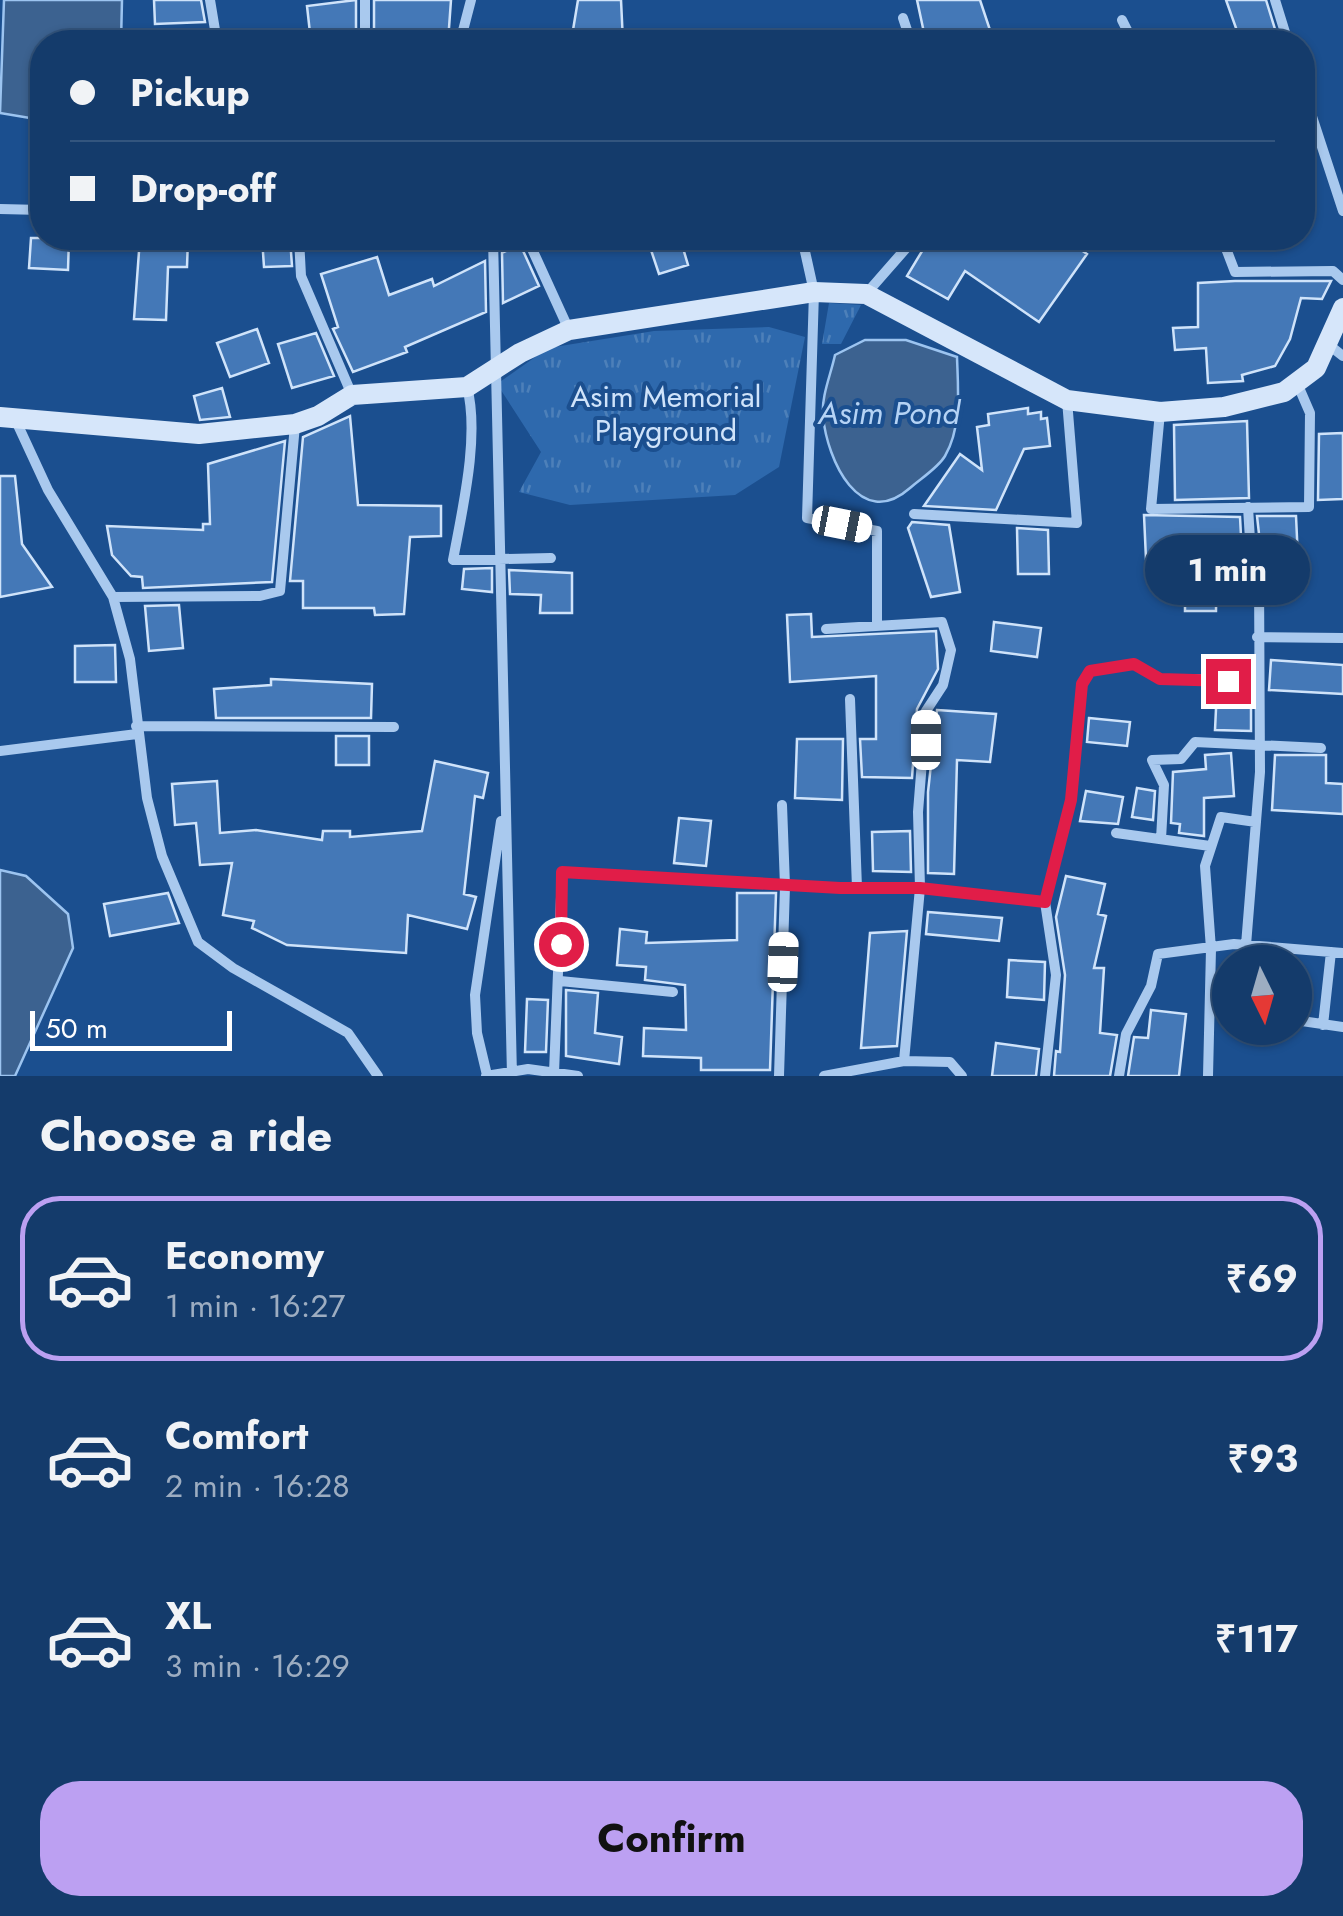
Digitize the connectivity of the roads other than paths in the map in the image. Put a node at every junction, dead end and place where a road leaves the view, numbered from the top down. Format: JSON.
{"nodes":[{"id":1,"x":210,"y":0,"type":"edge"},
{"id":2,"x":365,"y":0,"type":"edge"},
{"id":3,"x":471,"y":0,"type":"edge"},
{"id":4,"x":1275,"y":0,"type":"edge"},
{"id":5,"x":903,"y":18,"type":"dead end"},
{"id":6,"x":1122,"y":20,"type":"dead end"},
{"id":7,"x":215,"y":30,"type":"edge"},
{"id":8,"x":364,"y":30,"type":"edge"},
{"id":9,"x":463,"y":30,"type":"edge"},
{"id":10,"x":907,"y":30,"type":"edge"},
{"id":11,"x":1127,"y":30,"type":"edge"},
{"id":12,"x":1284,"y":30,"type":"edge"},
{"id":13,"x":1315,"y":126,"type":"edge"},
{"id":14,"x":0,"y":209,"type":"edge"},
{"id":15,"x":30,"y":210,"type":"edge"},
{"id":16,"x":1343,"y":212,"type":"edge"},
{"id":17,"x":300,"y":250,"type":"edge"},
{"id":18,"x":493,"y":250,"type":"edge"},
{"id":19,"x":532,"y":250,"type":"edge"},
{"id":20,"x":805,"y":250,"type":"edge"},
{"id":21,"x":904,"y":250,"type":"edge"},
{"id":22,"x":1227,"y":250,"type":"edge"},
{"id":23,"x":1343,"y":280,"type":"edge"},
{"id":24,"x":814,"y":292,"type":"junction"},
{"id":25,"x":866,"y":294,"type":"junction"},
{"id":26,"x":1343,"y":308,"type":"edge"},
{"id":27,"x":568,"y":330,"type":"junction"},
{"id":28,"x":1336,"y":351,"type":"edge"},
{"id":29,"x":1297,"y":383,"type":"junction"},
{"id":30,"x":466,"y":388,"type":"junction"},
{"id":31,"x":352,"y":395,"type":"junction"},
{"id":32,"x":1067,"y":400,"type":"junction"},
{"id":33,"x":1160,"y":412,"type":"junction"},
{"id":34,"x":8,"y":419,"type":"edge"},
{"id":35,"x":295,"y":424,"type":"junction"},
{"id":36,"x":1248,"y":507,"type":"junction"},
{"id":37,"x":914,"y":514,"type":"dead end"},
{"id":38,"x":551,"y":558,"type":"dead end"},
{"id":39,"x":113,"y":597,"type":"junction"},
{"id":40,"x":877,"y":625,"type":"junction"},
{"id":41,"x":826,"y":629,"type":"dead end"},
{"id":42,"x":1257,"y":637,"type":"junction"},
{"id":43,"x":1343,"y":638,"type":"edge"},
{"id":44,"x":1259,"y":680,"type":"junction"},
{"id":45,"x":850,"y":699,"type":"dead end"},
{"id":46,"x":394,"y":727,"type":"dead end"},
{"id":47,"x":136,"y":730,"type":"junction"},
{"id":48,"x":1260,"y":742,"type":"junction"},
{"id":49,"x":1321,"y":748,"type":"dead end"},
{"id":50,"x":0,"y":751,"type":"edge"},
{"id":51,"x":506,"y":786,"type":"dead end"},
{"id":52,"x":782,"y":805,"type":"dead end"},
{"id":53,"x":1256,"y":822,"type":"junction"},
{"id":54,"x":1116,"y":833,"type":"dead end"},
{"id":55,"x":1161,"y":839,"type":"junction"},
{"id":56,"x":1210,"y":846,"type":"junction"},
{"id":57,"x":785,"y":886,"type":"junction"},
{"id":58,"x":857,"y":888,"type":"junction"},
{"id":59,"x":920,"y":888,"type":"junction"},
{"id":60,"x":1045,"y":902,"type":"junction"},
{"id":61,"x":1246,"y":945,"type":"edge"},
{"id":62,"x":1212,"y":949,"type":"junction"},
{"id":63,"x":1312,"y":950,"type":"edge"},
{"id":64,"x":1340,"y":952,"type":"edge"},
{"id":65,"x":560,"y":981,"type":"junction"},
{"id":66,"x":674,"y":992,"type":"dead end"},
{"id":67,"x":1312,"y":1023,"type":"edge"},
{"id":68,"x":1323,"y":1025,"type":"junction"},
{"id":69,"x":1343,"y":1028,"type":"edge"},
{"id":70,"x":904,"y":1062,"type":"junction"},
{"id":71,"x":528,"y":1073,"type":"edge"},
{"id":72,"x":554,"y":1074,"type":"junction"},
{"id":73,"x":378,"y":1076,"type":"edge"},
{"id":74,"x":486,"y":1076,"type":"edge"},
{"id":75,"x":512,"y":1076,"type":"edge"},
{"id":76,"x":578,"y":1076,"type":"edge"},
{"id":77,"x":779,"y":1076,"type":"edge"},
{"id":78,"x":824,"y":1076,"type":"edge"},
{"id":79,"x":962,"y":1076,"type":"edge"},
{"id":80,"x":1045,"y":1076,"type":"edge"},
{"id":81,"x":1118,"y":1076,"type":"edge"},
{"id":82,"x":1208,"y":1076,"type":"edge"}],
"edges":[{"from":1,"to":7,"type":"street"},
{"from":2,"to":8,"type":"street"},
{"from":3,"to":9,"type":"street"},
{"from":4,"to":12,"type":"street"},
{"from":5,"to":10,"type":"street"},
{"from":6,"to":11,"type":"street"},
{"from":13,"to":16,"type":"street"},
{"from":14,"to":15,"type":"street"},
{"from":17,"to":31,"type":"street"},
{"from":18,"to":75,"type":"street"},
{"from":19,"to":27,"type":"street"},
{"from":20,"to":24,"type":"street"},
{"from":21,"to":25,"type":"street"},
{"from":22,"to":23,"type":"street"},
{"from":24,"to":25,"type":"street"},
{"from":24,"to":27,"type":"street"},
{"from":24,"to":40,"type":"street"},
{"from":25,"to":32,"type":"street"},
{"from":26,"to":28,"type":"street"},
{"from":27,"to":30,"type":"street"},
{"from":28,"to":29,"type":"street"},
{"from":29,"to":33,"type":"street"},
{"from":29,"to":36,"type":"street"},
{"from":30,"to":31,"type":"street"},
{"from":30,"to":38,"type":"street"},
{"from":31,"to":35,"type":"street"},
{"from":32,"to":33,"type":"street"},
{"from":32,"to":37,"type":"street"},
{"from":33,"to":36,"type":"street"},
{"from":34,"to":35,"type":"street"},
{"from":34,"to":39,"type":"street"},
{"from":35,"to":39,"type":"street"},
{"from":36,"to":42,"type":"street"},
{"from":39,"to":47,"type":"street"},
{"from":40,"to":41,"type":"street"},
{"from":40,"to":59,"type":"street"},
{"from":42,"to":43,"type":"street"},
{"from":42,"to":44,"type":"street"},
{"from":44,"to":48,"type":"street"},
{"from":44,"to":60,"type":"street"},
{"from":45,"to":58,"type":"street"},
{"from":46,"to":47,"type":"street"},
{"from":47,"to":50,"type":"street"},
{"from":47,"to":73,"type":"street"},
{"from":48,"to":49,"type":"street"},
{"from":48,"to":53,"type":"street"},
{"from":48,"to":55,"type":"street"},
{"from":51,"to":74,"type":"street"},
{"from":52,"to":57,"type":"street"},
{"from":53,"to":56,"type":"street"},
{"from":53,"to":61,"type":"street"},
{"from":54,"to":55,"type":"street"},
{"from":55,"to":56,"type":"street"},
{"from":56,"to":62,"type":"street"},
{"from":57,"to":58,"type":"street"},
{"from":57,"to":65,"type":"street"},
{"from":57,"to":77,"type":"street"},
{"from":58,"to":59,"type":"street"},
{"from":59,"to":60,"type":"street"},
{"from":59,"to":70,"type":"street"},
{"from":60,"to":80,"type":"street"},
{"from":62,"to":81,"type":"street"},
{"from":62,"to":82,"type":"street"},
{"from":63,"to":64,"type":"street"},
{"from":64,"to":68,"type":"street"},
{"from":65,"to":66,"type":"street"},
{"from":65,"to":72,"type":"street"},
{"from":67,"to":68,"type":"street"},
{"from":68,"to":69,"type":"street"},
{"from":70,"to":78,"type":"street"},
{"from":70,"to":79,"type":"street"},
{"from":71,"to":72,"type":"street"},
{"from":71,"to":74,"type":"street"},
{"from":72,"to":76,"type":"street"}]}
